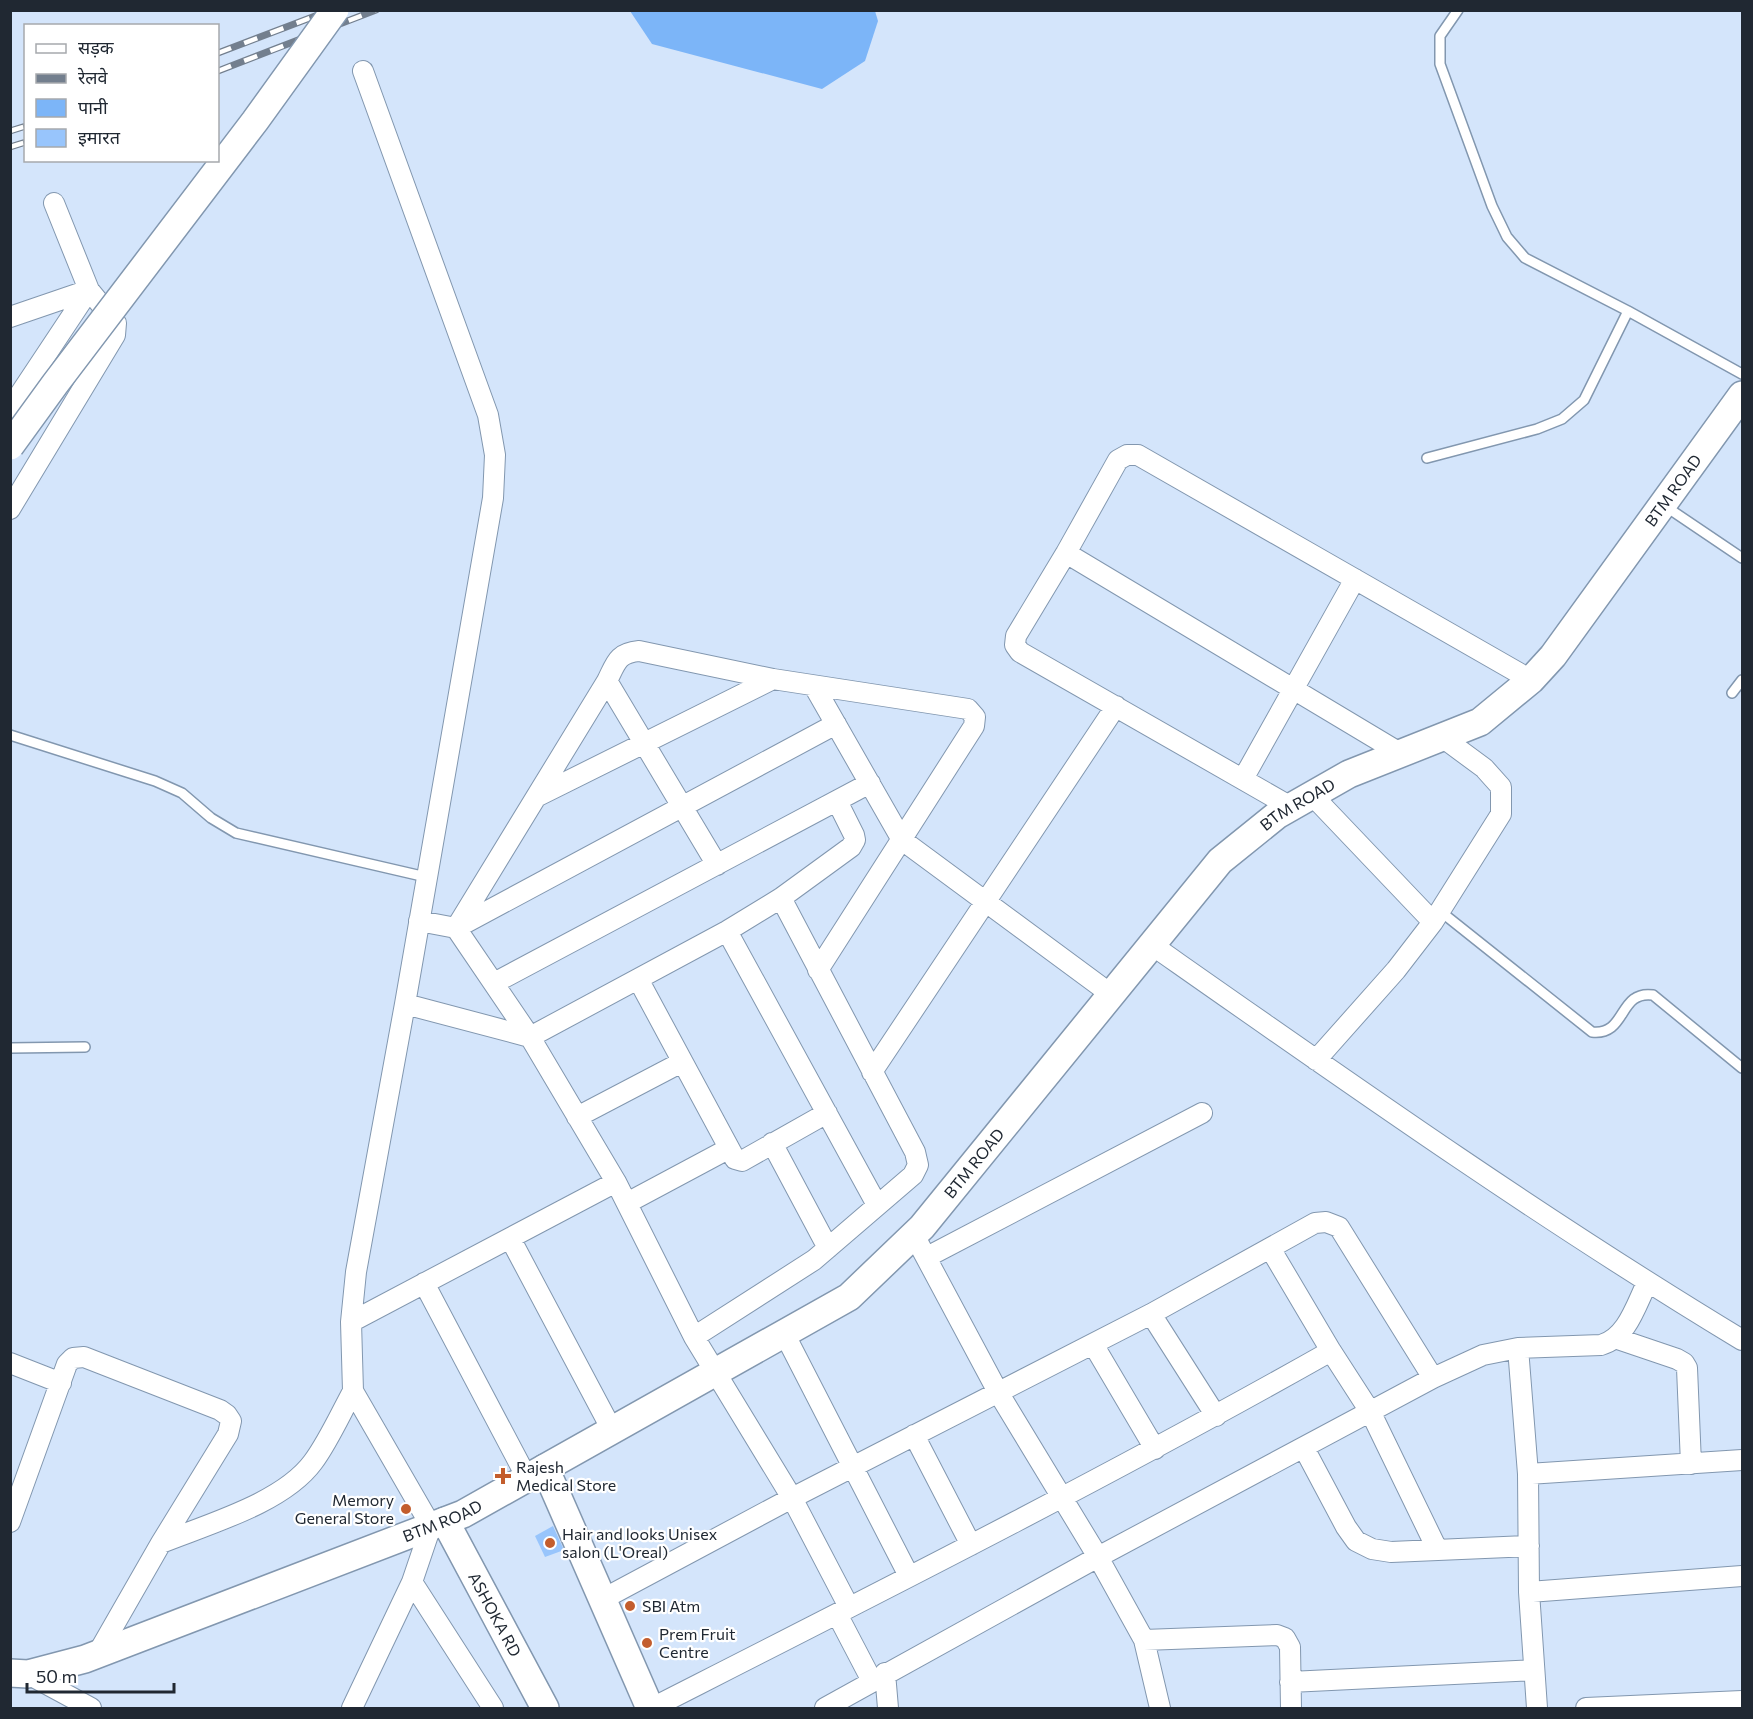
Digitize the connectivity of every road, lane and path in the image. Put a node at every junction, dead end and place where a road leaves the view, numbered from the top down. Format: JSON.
{"nodes":[{"id":1,"x":335,"y":10,"type":"edge"},
{"id":2,"x":1458,"y":10,"type":"edge"},
{"id":3,"x":363,"y":71,"type":"dead end"},
{"id":4,"x":54,"y":203,"type":"dead end"},
{"id":5,"x":89,"y":290,"type":"junction"},
{"id":6,"x":1628,"y":312,"type":"junction"},
{"id":7,"x":10,"y":317,"type":"edge"},
{"id":8,"x":1743,"y":374,"type":"edge"},
{"id":9,"x":1743,"y":395,"type":"edge"},
{"id":10,"x":10,"y":409,"type":"edge"},
{"id":11,"x":10,"y":446,"type":"edge"},
{"id":12,"x":1427,"y":458,"type":"dead end"},
{"id":13,"x":1663,"y":504,"type":"junction"},
{"id":14,"x":10,"y":509,"type":"edge"},
{"id":15,"x":1066,"y":553,"type":"junction"},
{"id":16,"x":1741,"y":553,"type":"edge"},
{"id":17,"x":1355,"y":579,"type":"junction"},
{"id":18,"x":773,"y":679,"type":"junction"},
{"id":19,"x":1532,"y":680,"type":"junction"},
{"id":20,"x":1743,"y":680,"type":"edge"},
{"id":21,"x":608,"y":681,"type":"junction"},
{"id":22,"x":814,"y":686,"type":"junction"},
{"id":23,"x":1293,"y":689,"type":"junction"},
{"id":24,"x":1732,"y":693,"type":"dead end"},
{"id":25,"x":1116,"y":706,"type":"junction"},
{"id":26,"x":836,"y":724,"type":"junction"},
{"id":27,"x":10,"y":735,"type":"edge"},
{"id":28,"x":1442,"y":737,"type":"junction"},
{"id":29,"x":645,"y":744,"type":"junction"},
{"id":30,"x":1400,"y":753,"type":"junction"},
{"id":31,"x":1243,"y":779,"type":"junction"},
{"id":32,"x":870,"y":783,"type":"junction"},
{"id":33,"x":536,"y":797,"type":"junction"},
{"id":34,"x":837,"y":801,"type":"junction"},
{"id":35,"x":1302,"y":801,"type":"junction"},
{"id":36,"x":682,"y":807,"type":"junction"},
{"id":37,"x":902,"y":840,"type":"junction"},
{"id":38,"x":717,"y":865,"type":"junction"},
{"id":39,"x":426,"y":877,"type":"junction"},
{"id":40,"x":781,"y":898,"type":"junction"},
{"id":41,"x":986,"y":902,"type":"junction"},
{"id":42,"x":1437,"y":917,"type":"junction"},
{"id":43,"x":419,"y":921,"type":"junction"},
{"id":44,"x":456,"y":928,"type":"junction"},
{"id":45,"x":728,"y":931,"type":"junction"},
{"id":46,"x":1152,"y":945,"type":"junction"},
{"id":47,"x":818,"y":970,"type":"junction"},
{"id":48,"x":638,"y":979,"type":"junction"},
{"id":49,"x":494,"y":983,"type":"junction"},
{"id":50,"x":1112,"y":995,"type":"junction"},
{"id":51,"x":405,"y":1004,"type":"junction"},
{"id":52,"x":530,"y":1037,"type":"junction"},
{"id":53,"x":85,"y":1047,"type":"dead end"},
{"id":54,"x":10,"y":1048,"type":"edge"},
{"id":55,"x":1316,"y":1060,"type":"junction"},
{"id":56,"x":682,"y":1062,"type":"junction"},
{"id":57,"x":1743,"y":1068,"type":"edge"},
{"id":58,"x":872,"y":1072,"type":"junction"},
{"id":59,"x":827,"y":1113,"type":"junction"},
{"id":60,"x":1202,"y":1113,"type":"dead end"},
{"id":61,"x":577,"y":1117,"type":"junction"},
{"id":62,"x":772,"y":1143,"type":"junction"},
{"id":63,"x":728,"y":1149,"type":"junction"},
{"id":64,"x":616,"y":1182,"type":"junction"},
{"id":65,"x":627,"y":1203,"type":"junction"},
{"id":66,"x":877,"y":1205,"type":"junction"},
{"id":67,"x":510,"y":1238,"type":"junction"},
{"id":68,"x":920,"y":1246,"type":"junction"},
{"id":69,"x":828,"y":1248,"type":"junction"},
{"id":70,"x":1270,"y":1248,"type":"junction"},
{"id":71,"x":1647,"y":1283,"type":"junction"},
{"id":72,"x":424,"y":1284,"type":"junction"},
{"id":73,"x":1151,"y":1314,"type":"junction"},
{"id":74,"x":351,"y":1322,"type":"junction"},
{"id":75,"x":784,"y":1334,"type":"junction"},
{"id":76,"x":694,"y":1337,"type":"junction"},
{"id":77,"x":1616,"y":1338,"type":"junction"},
{"id":78,"x":1743,"y":1340,"type":"edge"},
{"id":79,"x":1092,"y":1344,"type":"junction"},
{"id":80,"x":1518,"y":1348,"type":"junction"},
{"id":81,"x":1331,"y":1351,"type":"junction"},
{"id":82,"x":10,"y":1364,"type":"edge"},
{"id":83,"x":716,"y":1372,"type":"junction"},
{"id":84,"x":1433,"y":1378,"type":"junction"},
{"id":85,"x":61,"y":1383,"type":"junction"},
{"id":86,"x":353,"y":1390,"type":"junction"},
{"id":87,"x":998,"y":1392,"type":"junction"},
{"id":88,"x":1371,"y":1413,"type":"junction"},
{"id":89,"x":1216,"y":1416,"type":"junction"},
{"id":90,"x":612,"y":1430,"type":"junction"},
{"id":91,"x":914,"y":1436,"type":"junction"},
{"id":92,"x":1304,"y":1448,"type":"junction"},
{"id":93,"x":1155,"y":1449,"type":"junction"},
{"id":94,"x":1743,"y":1460,"type":"edge"},
{"id":95,"x":1691,"y":1464,"type":"junction"},
{"id":96,"x":852,"y":1467,"type":"junction"},
{"id":97,"x":536,"y":1473,"type":"junction"},
{"id":98,"x":1528,"y":1474,"type":"junction"},
{"id":99,"x":792,"y":1498,"type":"junction"},
{"id":100,"x":1061,"y":1498,"type":"junction"},
{"id":101,"x":10,"y":1522,"type":"edge"},
{"id":102,"x":438,"y":1524,"type":"junction"},
{"id":103,"x":161,"y":1543,"type":"junction"},
{"id":104,"x":971,"y":1545,"type":"junction"},
{"id":105,"x":1529,"y":1546,"type":"junction"},
{"id":106,"x":1437,"y":1549,"type":"junction"},
{"id":107,"x":1098,"y":1557,"type":"junction"},
{"id":108,"x":909,"y":1576,"type":"junction"},
{"id":109,"x":1743,"y":1576,"type":"edge"},
{"id":110,"x":412,"y":1582,"type":"junction"},
{"id":111,"x":1529,"y":1592,"type":"junction"},
{"id":112,"x":603,"y":1599,"type":"junction"},
{"id":113,"x":843,"y":1610,"type":"junction"},
{"id":114,"x":1144,"y":1640,"type":"junction"},
{"id":115,"x":98,"y":1653,"type":"junction"},
{"id":116,"x":1534,"y":1670,"type":"junction"},
{"id":117,"x":19,"y":1674,"type":"edge"},
{"id":118,"x":878,"y":1677,"type":"junction"},
{"id":119,"x":1290,"y":1682,"type":"junction"},
{"id":120,"x":1743,"y":1701,"type":"edge"},
{"id":121,"x":356,"y":1706,"type":"edge"},
{"id":122,"x":91,"y":1708,"type":"edge"},
{"id":123,"x":493,"y":1708,"type":"edge"},
{"id":124,"x":545,"y":1708,"type":"edge"},
{"id":125,"x":651,"y":1708,"type":"edge"},
{"id":126,"x":825,"y":1708,"type":"edge"},
{"id":127,"x":888,"y":1708,"type":"edge"},
{"id":128,"x":1160,"y":1708,"type":"edge"},
{"id":129,"x":1291,"y":1708,"type":"edge"},
{"id":130,"x":1537,"y":1708,"type":"edge"},
{"id":131,"x":1586,"y":1708,"type":"edge"}],
"edges":[{"from":1,"to":11,"type":"street","bridge":true},
{"from":2,"to":6,"type":"lane"},
{"from":3,"to":39,"type":"street"},
{"from":4,"to":5,"type":"street"},
{"from":5,"to":7,"type":"street"},
{"from":5,"to":10,"type":"street"},
{"from":5,"to":14,"type":"street"},
{"from":6,"to":8,"type":"lane"},
{"from":6,"to":12,"type":"lane"},
{"from":9,"to":13,"type":"street","name":"BTM ROAD"},
{"from":13,"to":16,"type":"lane"},
{"from":13,"to":19,"type":"street","name":"BTM ROAD"},
{"from":15,"to":17,"type":"street"},
{"from":15,"to":23,"type":"street"},
{"from":15,"to":25,"type":"street"},
{"from":17,"to":19,"type":"street"},
{"from":17,"to":23,"type":"street"},
{"from":18,"to":21,"type":"street"},
{"from":18,"to":22,"type":"street"},
{"from":18,"to":29,"type":"street"},
{"from":19,"to":28,"type":"street","name":"BTM ROAD"},
{"from":20,"to":24,"type":"lane"},
{"from":21,"to":29,"type":"street"},
{"from":21,"to":33,"type":"street"},
{"from":22,"to":26,"type":"street"},
{"from":22,"to":37,"type":"street"},
{"from":23,"to":30,"type":"street"},
{"from":23,"to":31,"type":"street"},
{"from":25,"to":31,"type":"street"},
{"from":25,"to":41,"type":"street"},
{"from":26,"to":32,"type":"street"},
{"from":26,"to":36,"type":"street"},
{"from":27,"to":39,"type":"lane"},
{"from":28,"to":30,"type":"street","name":"BTM ROAD"},
{"from":28,"to":42,"type":"street"},
{"from":29,"to":33,"type":"street"},
{"from":29,"to":36,"type":"street"},
{"from":30,"to":35,"type":"street","name":"BTM ROAD"},
{"from":31,"to":35,"type":"street"},
{"from":32,"to":34,"type":"street"},
{"from":32,"to":37,"type":"street"},
{"from":33,"to":44,"type":"street"},
{"from":34,"to":38,"type":"street"},
{"from":34,"to":40,"type":"street"},
{"from":35,"to":42,"type":"street"},
{"from":35,"to":46,"type":"street","name":"BTM ROAD"},
{"from":36,"to":38,"type":"street"},
{"from":36,"to":44,"type":"street"},
{"from":37,"to":41,"type":"street"},
{"from":37,"to":47,"type":"street"},
{"from":38,"to":49,"type":"street"},
{"from":39,"to":43,"type":"street"},
{"from":40,"to":45,"type":"street"},
{"from":40,"to":47,"type":"street"},
{"from":41,"to":50,"type":"street"},
{"from":41,"to":58,"type":"street"},
{"from":42,"to":55,"type":"street"},
{"from":42,"to":57,"type":"lane"},
{"from":43,"to":44,"type":"street"},
{"from":43,"to":51,"type":"street"},
{"from":44,"to":49,"type":"street"},
{"from":45,"to":48,"type":"street"},
{"from":45,"to":59,"type":"street"},
{"from":46,"to":50,"type":"street","name":"BTM ROAD"},
{"from":46,"to":55,"type":"street"},
{"from":47,"to":58,"type":"street"},
{"from":48,"to":52,"type":"street"},
{"from":48,"to":56,"type":"street"},
{"from":49,"to":52,"type":"street"},
{"from":50,"to":68,"type":"street","name":"BTM ROAD"},
{"from":51,"to":52,"type":"street"},
{"from":51,"to":74,"type":"street"},
{"from":52,"to":61,"type":"street"},
{"from":53,"to":54,"type":"lane"},
{"from":55,"to":71,"type":"street"},
{"from":56,"to":61,"type":"street"},
{"from":56,"to":63,"type":"street"},
{"from":58,"to":66,"type":"street"},
{"from":59,"to":62,"type":"street"},
{"from":59,"to":66,"type":"street"},
{"from":60,"to":68,"type":"street"},
{"from":61,"to":64,"type":"street"},
{"from":62,"to":63,"type":"street"},
{"from":62,"to":69,"type":"street"},
{"from":63,"to":65,"type":"street"},
{"from":64,"to":65,"type":"street"},
{"from":64,"to":67,"type":"street"},
{"from":65,"to":76,"type":"street"},
{"from":66,"to":69,"type":"street"},
{"from":67,"to":72,"type":"street"},
{"from":67,"to":90,"type":"street"},
{"from":68,"to":75,"type":"street","name":"BTM ROAD"},
{"from":68,"to":87,"type":"street"},
{"from":69,"to":76,"type":"street"},
{"from":70,"to":73,"type":"street"},
{"from":70,"to":81,"type":"street"},
{"from":70,"to":84,"type":"street"},
{"from":71,"to":77,"type":"street"},
{"from":71,"to":78,"type":"street"},
{"from":72,"to":74,"type":"street"},
{"from":72,"to":97,"type":"street"},
{"from":73,"to":79,"type":"street"},
{"from":73,"to":89,"type":"street"},
{"from":74,"to":86,"type":"street"},
{"from":75,"to":83,"type":"street","name":"BTM ROAD"},
{"from":75,"to":96,"type":"street"},
{"from":76,"to":83,"type":"street"},
{"from":77,"to":80,"type":"street"},
{"from":77,"to":95,"type":"street"},
{"from":79,"to":87,"type":"street"},
{"from":79,"to":93,"type":"street"},
{"from":80,"to":84,"type":"street"},
{"from":80,"to":98,"type":"street"},
{"from":81,"to":88,"type":"street"},
{"from":81,"to":89,"type":"street"},
{"from":82,"to":85,"type":"street"},
{"from":83,"to":90,"type":"street","name":"BTM ROAD"},
{"from":83,"to":99,"type":"street"},
{"from":84,"to":88,"type":"street"},
{"from":85,"to":101,"type":"street"},
{"from":85,"to":103,"type":"street"},
{"from":86,"to":102,"type":"street"},
{"from":86,"to":103,"type":"street"},
{"from":87,"to":91,"type":"street"},
{"from":87,"to":100,"type":"street"},
{"from":88,"to":92,"type":"street"},
{"from":88,"to":106,"type":"street"},
{"from":89,"to":93,"type":"street"},
{"from":90,"to":97,"type":"street","name":"BTM ROAD"},
{"from":91,"to":96,"type":"street"},
{"from":91,"to":104,"type":"street"},
{"from":92,"to":106,"type":"street"},
{"from":92,"to":107,"type":"street"},
{"from":93,"to":100,"type":"street"},
{"from":94,"to":95,"type":"street"},
{"from":95,"to":98,"type":"street"},
{"from":96,"to":99,"type":"street"},
{"from":96,"to":108,"type":"street"},
{"from":97,"to":102,"type":"street","name":"BTM ROAD"},
{"from":97,"to":112,"type":"street"},
{"from":98,"to":105,"type":"street"},
{"from":99,"to":112,"type":"street"},
{"from":99,"to":113,"type":"street"},
{"from":100,"to":104,"type":"street"},
{"from":100,"to":107,"type":"street"},
{"from":102,"to":110,"type":"street"},
{"from":102,"to":115,"type":"street","name":"BTM ROAD"},
{"from":102,"to":124,"type":"street","name":"ASHOKA RD"},
{"from":103,"to":115,"type":"street"},
{"from":104,"to":108,"type":"street"},
{"from":105,"to":106,"type":"street"},
{"from":105,"to":111,"type":"street"},
{"from":107,"to":114,"type":"street"},
{"from":107,"to":118,"type":"street"},
{"from":108,"to":113,"type":"street"},
{"from":109,"to":111,"type":"street"},
{"from":110,"to":121,"type":"street"},
{"from":110,"to":123,"type":"street"},
{"from":111,"to":116,"type":"street"},
{"from":112,"to":125,"type":"street"},
{"from":113,"to":118,"type":"street"},
{"from":113,"to":125,"type":"street"},
{"from":114,"to":119,"type":"street"},
{"from":114,"to":128,"type":"street"},
{"from":115,"to":117,"type":"street","name":"BTM ROAD"},
{"from":116,"to":119,"type":"street"},
{"from":116,"to":130,"type":"street"},
{"from":117,"to":122,"type":"street"},
{"from":118,"to":126,"type":"street"},
{"from":118,"to":127,"type":"street"},
{"from":119,"to":129,"type":"street"},
{"from":120,"to":131,"type":"street"}]}
